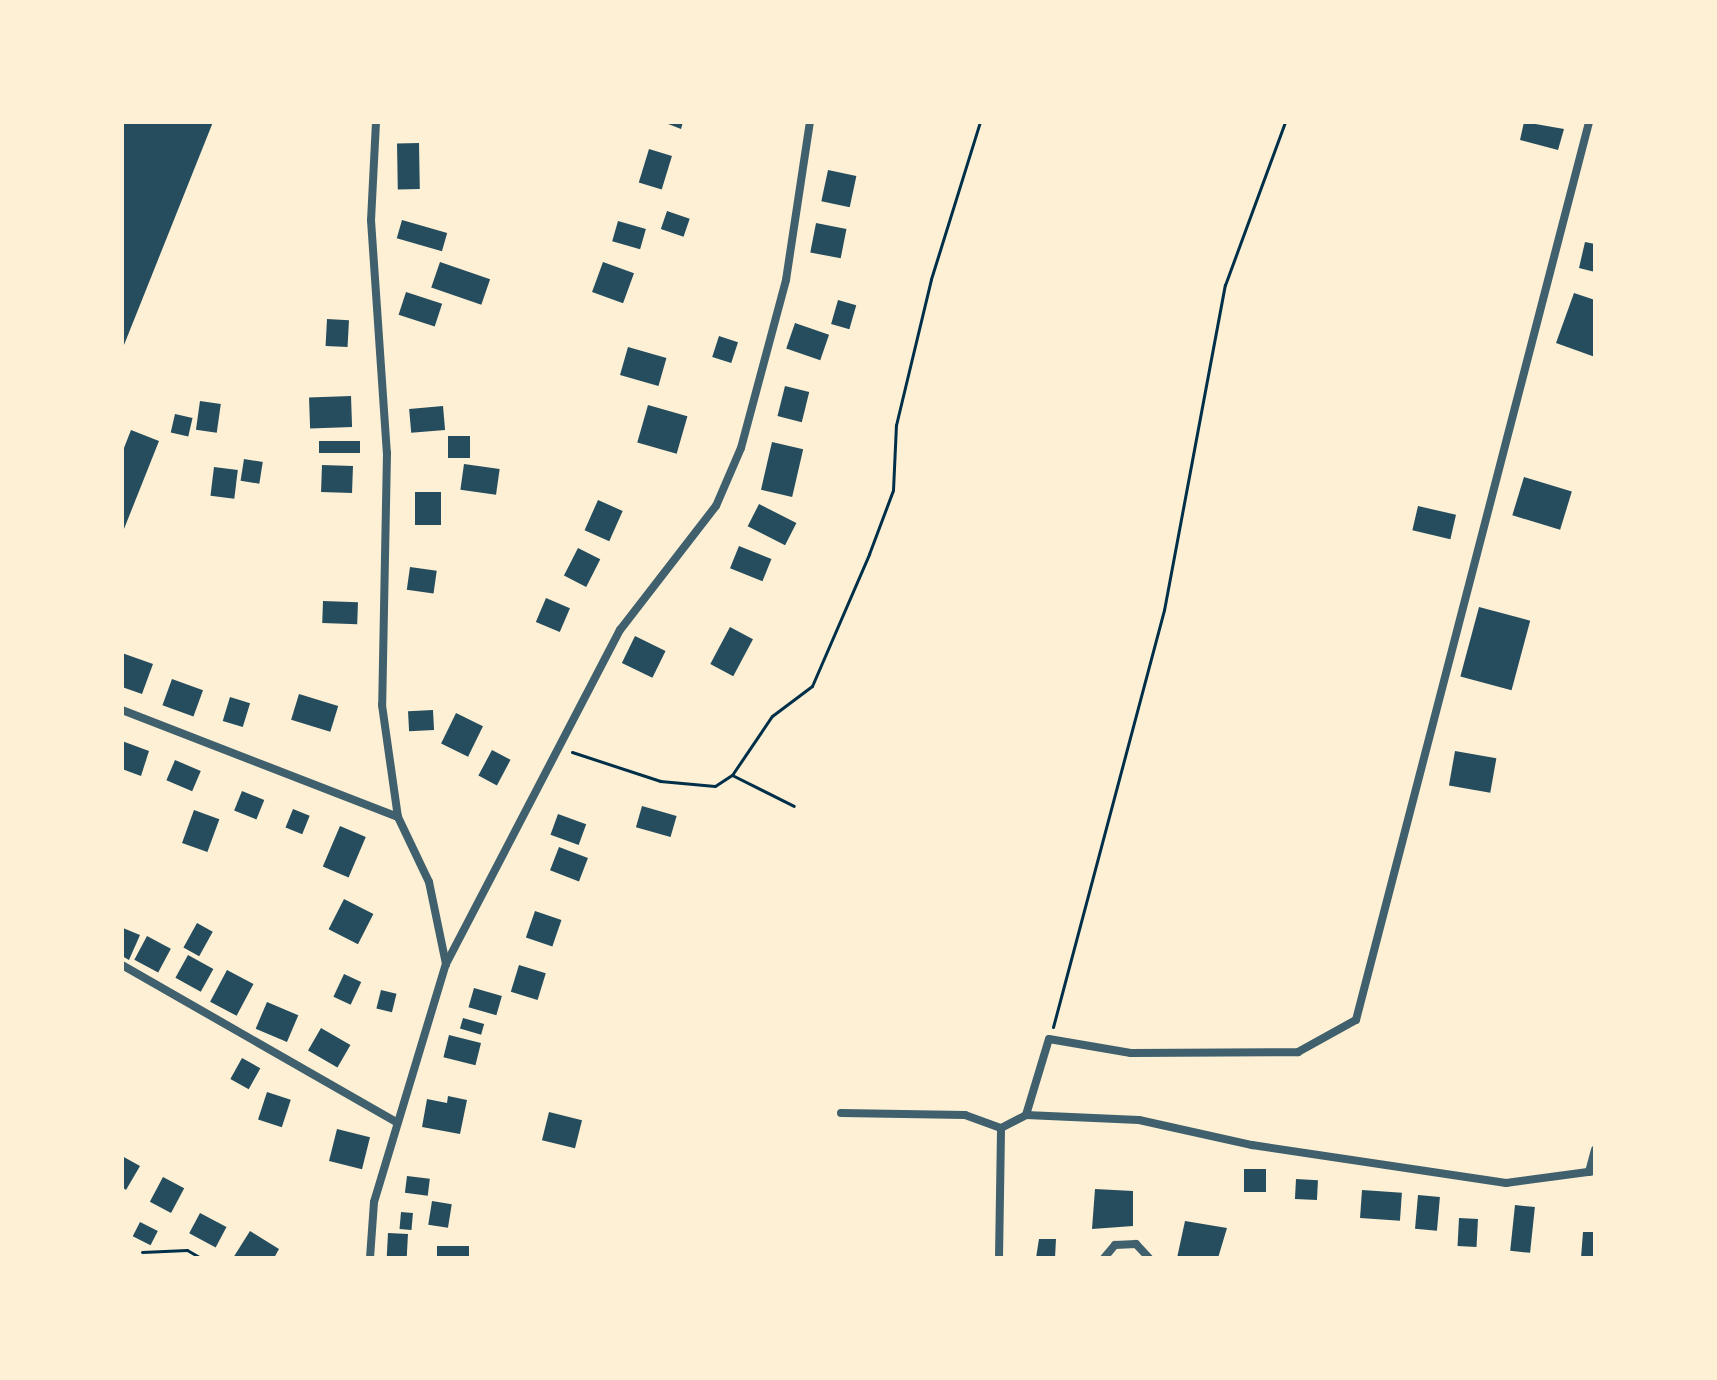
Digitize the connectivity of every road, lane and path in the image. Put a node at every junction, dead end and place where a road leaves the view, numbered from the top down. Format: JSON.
{"nodes":[{"id":1,"x":376,"y":122,"type":"edge"},
{"id":2,"x":810,"y":122,"type":"edge"},
{"id":3,"x":980,"y":122,"type":"edge"},
{"id":4,"x":1285,"y":122,"type":"edge"},
{"id":5,"x":1589,"y":122,"type":"edge"},
{"id":6,"x":122,"y":710,"type":"edge"},
{"id":7,"x":560,"y":749,"type":"junction"},
{"id":8,"x":732,"y":775,"type":"junction"},
{"id":9,"x":794,"y":806,"type":"dead end"},
{"id":10,"x":398,"y":817,"type":"junction"},
{"id":11,"x":446,"y":964,"type":"junction"},
{"id":12,"x":122,"y":965,"type":"edge"},
{"id":13,"x":1049,"y":1039,"type":"junction"},
{"id":14,"x":841,"y":1113,"type":"dead end"},
{"id":15,"x":1026,"y":1115,"type":"junction"},
{"id":16,"x":396,"y":1122,"type":"junction"},
{"id":17,"x":1001,"y":1128,"type":"junction"},
{"id":18,"x":1595,"y":1150,"type":"edge"},
{"id":19,"x":1592,"y":1171,"type":"edge"},
{"id":20,"x":142,"y":1252,"type":"dead end"},
{"id":21,"x":201,"y":1258,"type":"edge"},
{"id":22,"x":370,"y":1258,"type":"edge"},
{"id":23,"x":999,"y":1258,"type":"edge"},
{"id":24,"x":1104,"y":1258,"type":"edge"},
{"id":25,"x":1149,"y":1258,"type":"edge"}],
"edges":[{"from":1,"to":10,"type":"street"},
{"from":2,"to":7,"type":"street"},
{"from":3,"to":8,"type":"path"},
{"from":4,"to":13,"type":"path"},
{"from":5,"to":13,"type":"street"},
{"from":6,"to":10,"type":"street"},
{"from":7,"to":8,"type":"path"},
{"from":7,"to":11,"type":"street"},
{"from":8,"to":9,"type":"path"},
{"from":10,"to":11,"type":"street"},
{"from":11,"to":16,"type":"street"},
{"from":12,"to":16,"type":"street"},
{"from":13,"to":15,"type":"street"},
{"from":14,"to":17,"type":"street"},
{"from":15,"to":17,"type":"street"},
{"from":15,"to":19,"type":"street"},
{"from":16,"to":22,"type":"street"},
{"from":17,"to":23,"type":"street"},
{"from":18,"to":19,"type":"street"},
{"from":20,"to":21,"type":"path"},
{"from":24,"to":25,"type":"street"}]}
